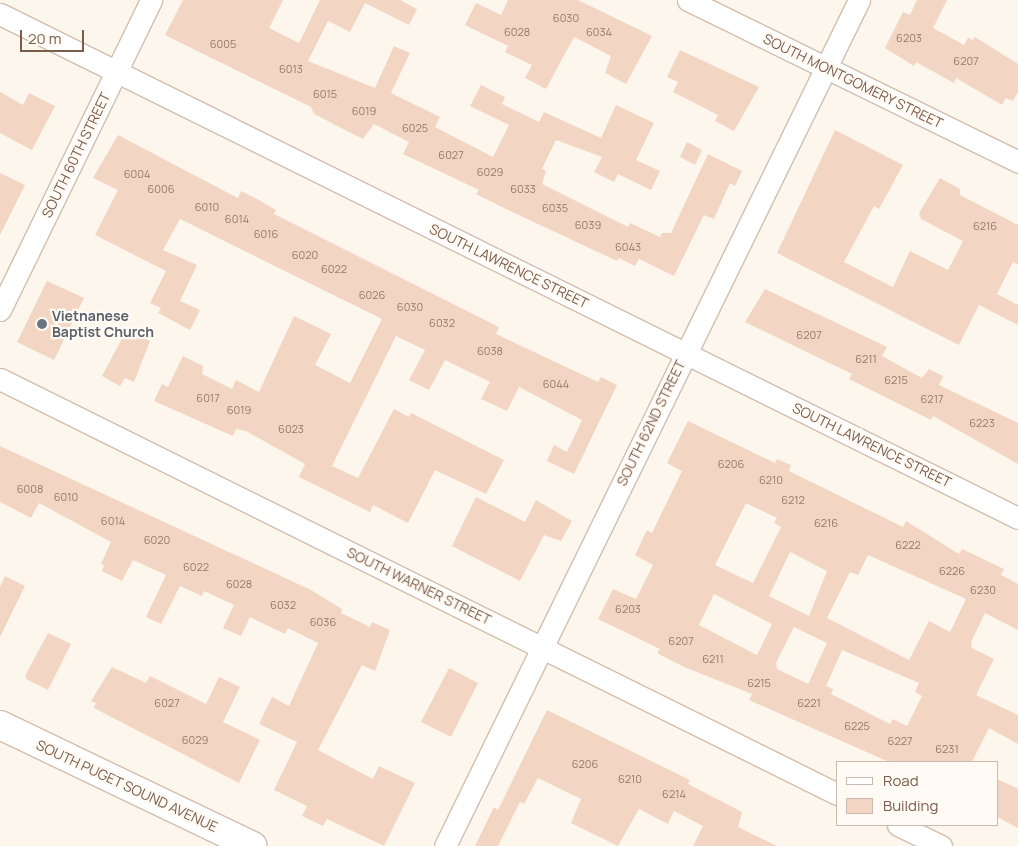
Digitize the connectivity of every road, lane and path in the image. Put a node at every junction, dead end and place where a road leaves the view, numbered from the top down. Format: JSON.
{"nodes":[{"id":1,"x":151,"y":0,"type":"edge"},
{"id":2,"x":688,"y":0,"type":"edge"},
{"id":3,"x":859,"y":0,"type":"edge"},
{"id":4,"x":0,"y":14,"type":"edge"},
{"id":5,"x":826,"y":68,"type":"junction"},
{"id":6,"x":117,"y":72,"type":"junction"},
{"id":7,"x":1018,"y":162,"type":"edge"},
{"id":8,"x":0,"y":310,"type":"edge"},
{"id":9,"x":686,"y":353,"type":"junction"},
{"id":10,"x":0,"y":379,"type":"edge"},
{"id":11,"x":1018,"y":518,"type":"edge"},
{"id":12,"x":542,"y":646,"type":"junction"},
{"id":13,"x":0,"y":725,"type":"edge"},
{"id":14,"x":836,"y":793,"type":"edge"},
{"id":15,"x":900,"y":826,"type":"edge"},
{"id":16,"x":253,"y":846,"type":"edge"},
{"id":17,"x":445,"y":846,"type":"edge"},
{"id":18,"x":941,"y":846,"type":"edge"}],
"edges":[{"from":1,"to":6,"type":"street","name":"SOUTH 60TH STREET"},
{"from":2,"to":5,"type":"street","name":"SOUTH MONTGOMERY STREET"},
{"from":3,"to":5,"type":"street","name":"SOUTH 62ND STREET"},
{"from":4,"to":6,"type":"street","name":"SOUTH LAWRENCE STREET"},
{"from":5,"to":7,"type":"street","name":"SOUTH MONTGOMERY STREET"},
{"from":5,"to":9,"type":"street","name":"SOUTH 62ND STREET"},
{"from":6,"to":8,"type":"street","name":"SOUTH 60TH STREET"},
{"from":6,"to":9,"type":"street","name":"SOUTH LAWRENCE STREET"},
{"from":9,"to":11,"type":"street","name":"SOUTH LAWRENCE STREET"},
{"from":9,"to":12,"type":"street","name":"SOUTH 62ND STREET"},
{"from":10,"to":12,"type":"street","name":"SOUTH WARNER STREET"},
{"from":12,"to":14,"type":"street","name":"SOUTH WARNER STREET"},
{"from":12,"to":17,"type":"street","name":"SOUTH 62ND STREET"},
{"from":13,"to":16,"type":"street","name":"SOUTH PUGET SOUND AVENUE"},
{"from":15,"to":18,"type":"street"}]}
